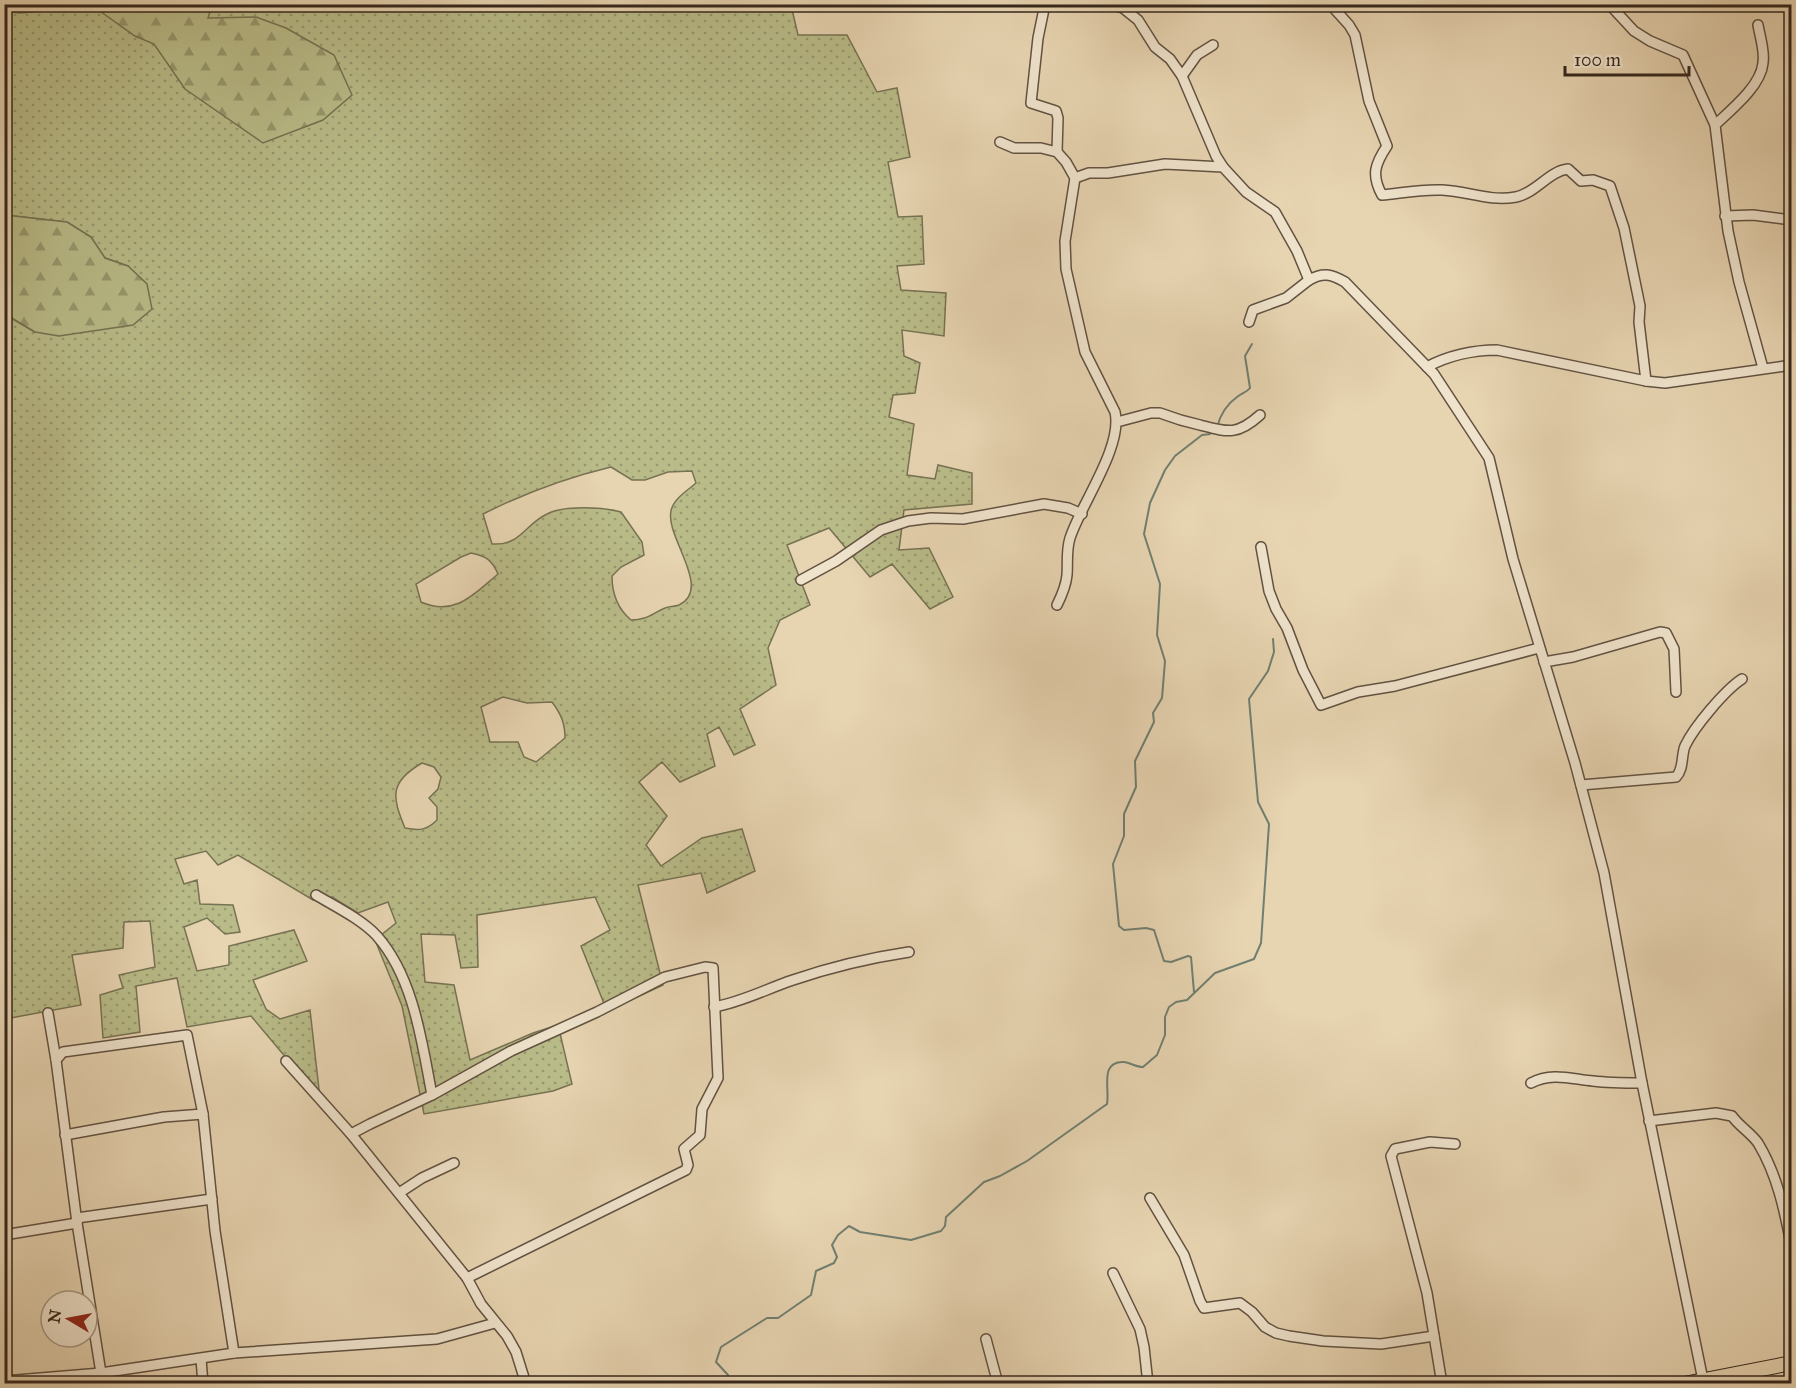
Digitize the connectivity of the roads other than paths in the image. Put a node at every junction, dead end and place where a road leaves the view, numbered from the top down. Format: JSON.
{"nodes":[{"id":1,"x":1045,"y":4,"type":"edge"},
{"id":2,"x":1109,"y":4,"type":"edge"},
{"id":3,"x":1330,"y":4,"type":"edge"},
{"id":4,"x":1609,"y":4,"type":"edge"},
{"id":5,"x":1758,"y":26,"type":"dead end"},
{"id":6,"x":1213,"y":45,"type":"dead end"},
{"id":7,"x":1182,"y":76,"type":"junction"},
{"id":8,"x":1715,"y":125,"type":"junction"},
{"id":9,"x":1000,"y":142,"type":"dead end"},
{"id":10,"x":1058,"y":152,"type":"junction"},
{"id":11,"x":1223,"y":167,"type":"junction"},
{"id":12,"x":1075,"y":178,"type":"junction"},
{"id":13,"x":1725,"y":216,"type":"junction"},
{"id":14,"x":1791,"y":220,"type":"edge"},
{"id":15,"x":1309,"y":280,"type":"junction"},
{"id":16,"x":1250,"y":322,"type":"dead end"},
{"id":17,"x":1791,"y":365,"type":"edge"},
{"id":18,"x":1426,"y":367,"type":"junction"},
{"id":19,"x":1763,"y":368,"type":"junction"},
{"id":20,"x":1646,"y":381,"type":"junction"},
{"id":21,"x":1260,"y":415,"type":"dead end"},
{"id":22,"x":1117,"y":422,"type":"junction"},
{"id":23,"x":1082,"y":514,"type":"junction"},
{"id":24,"x":1261,"y":547,"type":"dead end"},
{"id":25,"x":801,"y":580,"type":"dead end"},
{"id":26,"x":1057,"y":605,"type":"dead end"},
{"id":27,"x":1539,"y":648,"type":"junction"},
{"id":28,"x":1544,"y":662,"type":"junction"},
{"id":29,"x":1742,"y":679,"type":"dead end"},
{"id":30,"x":1676,"y":692,"type":"dead end"},
{"id":31,"x":1581,"y":785,"type":"junction"},
{"id":32,"x":316,"y":895,"type":"dead end"},
{"id":33,"x":909,"y":952,"type":"dead end"},
{"id":34,"x":714,"y":1007,"type":"junction"},
{"id":35,"x":48,"y":1013,"type":"dead end"},
{"id":36,"x":56,"y":1060,"type":"junction"},
{"id":37,"x":286,"y":1061,"type":"dead end"},
{"id":38,"x":1531,"y":1083,"type":"dead end"},
{"id":39,"x":1642,"y":1083,"type":"junction"},
{"id":40,"x":432,"y":1095,"type":"junction"},
{"id":41,"x":203,"y":1114,"type":"junction"},
{"id":42,"x":1649,"y":1121,"type":"junction"},
{"id":43,"x":351,"y":1134,"type":"junction"},
{"id":44,"x":65,"y":1135,"type":"junction"},
{"id":45,"x":1455,"y":1144,"type":"dead end"},
{"id":46,"x":454,"y":1163,"type":"dead end"},
{"id":47,"x":399,"y":1193,"type":"junction"},
{"id":48,"x":1150,"y":1198,"type":"dead end"},
{"id":49,"x":212,"y":1199,"type":"junction"},
{"id":50,"x":77,"y":1220,"type":"junction"},
{"id":51,"x":4,"y":1235,"type":"edge"},
{"id":52,"x":1791,"y":1250,"type":"edge"},
{"id":53,"x":1113,"y":1273,"type":"dead end"},
{"id":54,"x":467,"y":1278,"type":"junction"},
{"id":55,"x":495,"y":1323,"type":"junction"},
{"id":56,"x":1434,"y":1336,"type":"junction"},
{"id":57,"x":986,"y":1339,"type":"dead end"},
{"id":58,"x":234,"y":1353,"type":"junction"},
{"id":59,"x":201,"y":1359,"type":"junction"},
{"id":60,"x":1791,"y":1363,"type":"edge"},
{"id":61,"x":101,"y":1373,"type":"junction"},
{"id":62,"x":1703,"y":1380,"type":"junction"},
{"id":63,"x":4,"y":1381,"type":"edge"},
{"id":64,"x":203,"y":1383,"type":"edge"},
{"id":65,"x":526,"y":1383,"type":"edge"},
{"id":66,"x":998,"y":1383,"type":"edge"},
{"id":67,"x":1148,"y":1383,"type":"edge"},
{"id":68,"x":1442,"y":1383,"type":"edge"},
{"id":69,"x":1684,"y":1383,"type":"edge"}],
"edges":[{"from":1,"to":10,"type":"street"},
{"from":2,"to":7,"type":"street"},
{"from":3,"to":20,"type":"street"},
{"from":4,"to":8,"type":"street"},
{"from":5,"to":8,"type":"street"},
{"from":6,"to":7,"type":"street"},
{"from":7,"to":11,"type":"street"},
{"from":8,"to":13,"type":"street"},
{"from":9,"to":10,"type":"street"},
{"from":10,"to":12,"type":"street"},
{"from":11,"to":12,"type":"street"},
{"from":11,"to":15,"type":"street"},
{"from":12,"to":22,"type":"street"},
{"from":13,"to":14,"type":"street"},
{"from":13,"to":19,"type":"street"},
{"from":15,"to":16,"type":"street"},
{"from":15,"to":18,"type":"street"},
{"from":17,"to":19,"type":"street"},
{"from":18,"to":20,"type":"street"},
{"from":18,"to":27,"type":"street"},
{"from":19,"to":20,"type":"street"},
{"from":21,"to":22,"type":"street"},
{"from":22,"to":23,"type":"street"},
{"from":23,"to":25,"type":"street"},
{"from":23,"to":26,"type":"street"},
{"from":24,"to":27,"type":"street"},
{"from":27,"to":28,"type":"street"},
{"from":28,"to":30,"type":"street"},
{"from":28,"to":31,"type":"street"},
{"from":29,"to":31,"type":"street"},
{"from":31,"to":39,"type":"street"},
{"from":32,"to":40,"type":"street"},
{"from":33,"to":34,"type":"street"},
{"from":34,"to":40,"type":"street"},
{"from":34,"to":54,"type":"street"},
{"from":35,"to":36,"type":"street"},
{"from":36,"to":41,"type":"street"},
{"from":36,"to":44,"type":"street"},
{"from":37,"to":43,"type":"street"},
{"from":38,"to":39,"type":"street"},
{"from":39,"to":42,"type":"street"},
{"from":40,"to":43,"type":"street"},
{"from":41,"to":44,"type":"street"},
{"from":41,"to":49,"type":"street"},
{"from":42,"to":52,"type":"street"},
{"from":42,"to":62,"type":"street"},
{"from":43,"to":47,"type":"street"},
{"from":44,"to":50,"type":"street"},
{"from":45,"to":56,"type":"street"},
{"from":46,"to":47,"type":"street"},
{"from":47,"to":54,"type":"street"},
{"from":48,"to":56,"type":"street"},
{"from":49,"to":50,"type":"street"},
{"from":49,"to":58,"type":"street"},
{"from":50,"to":51,"type":"street"},
{"from":50,"to":61,"type":"street"},
{"from":53,"to":67,"type":"street"},
{"from":54,"to":55,"type":"street"},
{"from":55,"to":58,"type":"street"},
{"from":55,"to":65,"type":"street"},
{"from":56,"to":68,"type":"street"},
{"from":57,"to":66,"type":"street"},
{"from":58,"to":59,"type":"street"},
{"from":59,"to":61,"type":"street"},
{"from":59,"to":64,"type":"street"},
{"from":60,"to":62,"type":"main road"},
{"from":61,"to":63,"type":"street"},
{"from":62,"to":69,"type":"main road"}]}
